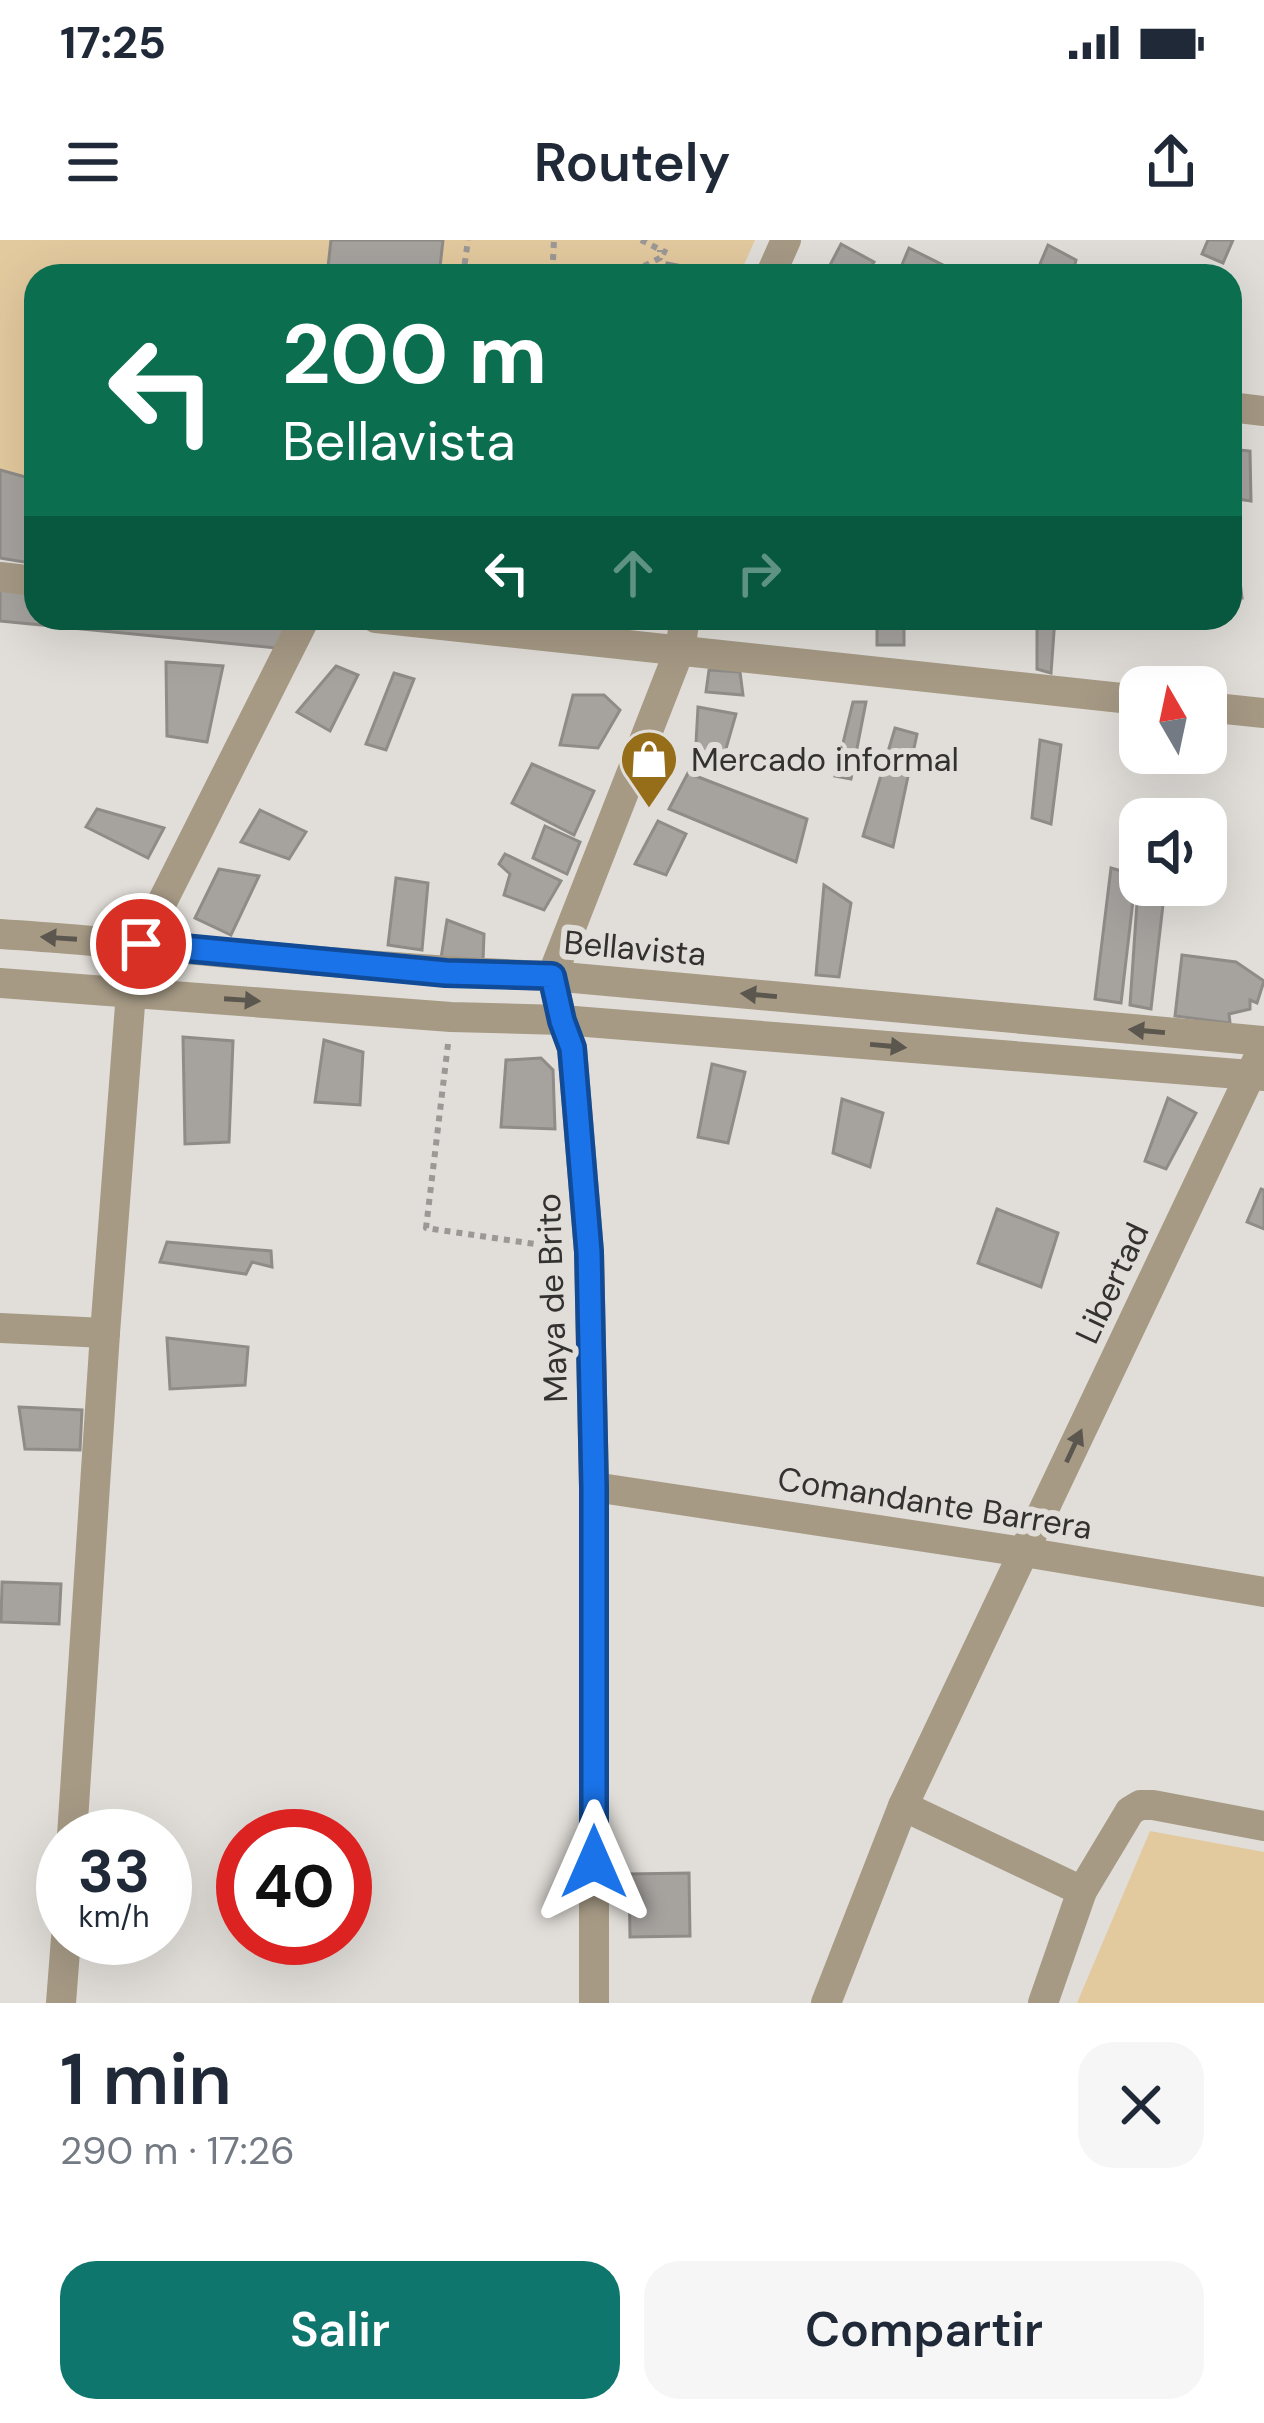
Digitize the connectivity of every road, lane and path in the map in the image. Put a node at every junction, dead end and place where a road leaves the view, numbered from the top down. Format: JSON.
{"nodes":[{"id":1,"x":554,"y":240,"type":"edge"},
{"id":2,"x":641,"y":240,"type":"edge"},
{"id":3,"x":553,"y":260,"type":"dead end"},
{"id":4,"x":648,"y":264,"type":"edge"},
{"id":5,"x":298,"y":630,"type":"edge"},
{"id":6,"x":621,"y":630,"type":"edge"},
{"id":7,"x":682,"y":633,"type":"edge"},
{"id":8,"x":1119,"y":697,"type":"edge"},
{"id":9,"x":1227,"y":709,"type":"edge"},
{"id":10,"x":1264,"y":713,"type":"edge"},
{"id":11,"x":0,"y":934,"type":"edge"},
{"id":12,"x":141,"y":944,"type":"junction"},
{"id":13,"x":552,"y":976,"type":"junction"},
{"id":14,"x":0,"y":983,"type":"edge"},
{"id":15,"x":131,"y":992,"type":"junction"},
{"id":16,"x":452,"y":1017,"type":"junction"},
{"id":17,"x":562,"y":1021,"type":"junction"},
{"id":18,"x":1264,"y":1044,"type":"edge"},
{"id":19,"x":1257,"y":1076,"type":"edge"},
{"id":20,"x":589,"y":1252,"type":"junction"},
{"id":21,"x":0,"y":1328,"type":"edge"},
{"id":22,"x":105,"y":1333,"type":"junction"},
{"id":23,"x":594,"y":1487,"type":"junction"},
{"id":24,"x":1024,"y":1552,"type":"junction"},
{"id":25,"x":1264,"y":1592,"type":"edge"},
{"id":26,"x":903,"y":1806,"type":"junction"},
{"id":27,"x":74,"y":1809,"type":"edge"},
{"id":28,"x":1264,"y":1826,"type":"edge"},
{"id":29,"x":1082,"y":1891,"type":"junction"},
{"id":30,"x":63,"y":1965,"type":"edge"},
{"id":31,"x":61,"y":2003,"type":"edge"},
{"id":32,"x":594,"y":2003,"type":"edge"},
{"id":33,"x":826,"y":2003,"type":"edge"},
{"id":34,"x":1043,"y":2003,"type":"edge"}],
"edges":[{"from":1,"to":3,"type":"path"},
{"from":2,"to":4,"type":"path"},
{"from":5,"to":12,"type":"street"},
{"from":6,"to":7,"type":"street"},
{"from":7,"to":8,"type":"street"},
{"from":7,"to":13,"type":"street"},
{"from":9,"to":10,"type":"street"},
{"from":12,"to":11,"type":"street","name":"Bellavista","one_way":true},
{"from":12,"to":13,"type":"street","name":"Bellavista"},
{"from":12,"to":15,"type":"street"},
{"from":13,"to":17,"type":"street","name":"Maya de Brito"},
{"from":18,"to":13,"type":"street","name":"Bellavista","one_way":true},
{"from":14,"to":15,"type":"street"},
{"from":15,"to":16,"type":"street","one_way":true},
{"from":15,"to":22,"type":"street"},
{"from":16,"to":17,"type":"street"},
{"from":16,"to":20,"type":"path"},
{"from":17,"to":19,"type":"street","one_way":true},
{"from":17,"to":20,"type":"street","name":"Maya de Brito"},
{"from":18,"to":19,"type":"street","name":"Libertad"},
{"from":24,"to":19,"type":"street","name":"Libertad","one_way":true},
{"from":20,"to":23,"type":"street","name":"Maya de Brito"},
{"from":21,"to":22,"type":"street"},
{"from":22,"to":27,"type":"street"},
{"from":23,"to":24,"type":"street","name":"Comandante Barrera"},
{"from":23,"to":32,"type":"street","name":"Maya de Brito"},
{"from":24,"to":25,"type":"street","name":"Comandante Barrera"},
{"from":24,"to":26,"type":"street","name":"Libertad"},
{"from":26,"to":29,"type":"street"},
{"from":26,"to":33,"type":"street","name":"Libertad"},
{"from":28,"to":29,"type":"street"},
{"from":29,"to":34,"type":"street"},
{"from":30,"to":31,"type":"street"}]}
